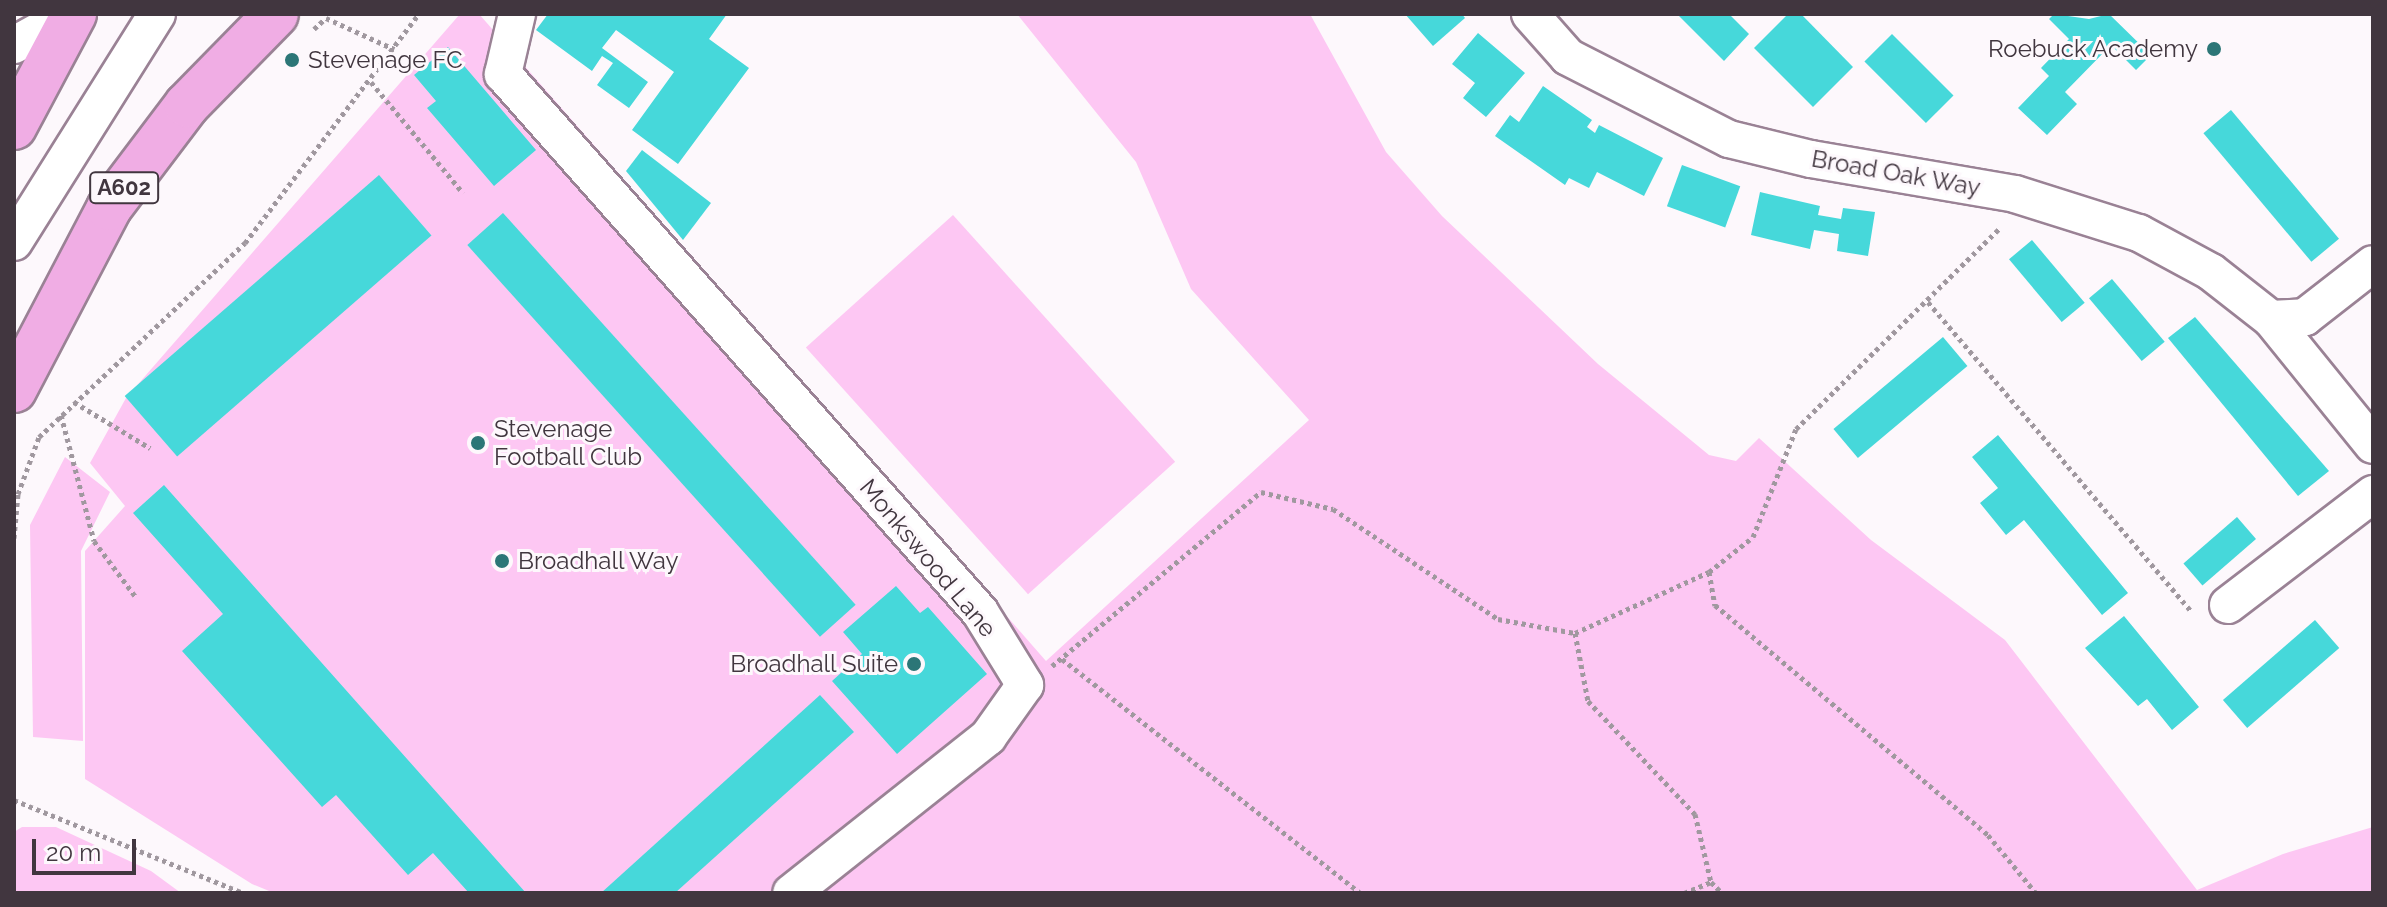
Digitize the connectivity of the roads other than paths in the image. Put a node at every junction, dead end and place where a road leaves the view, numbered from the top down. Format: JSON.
{"nodes":[{"id":1,"x":72,"y":14,"type":"edge"},
{"id":2,"x":157,"y":14,"type":"edge"},
{"id":3,"x":517,"y":14,"type":"edge"},
{"id":4,"x":1530,"y":14,"type":"edge"},
{"id":5,"x":290,"y":26,"type":"edge"},
{"id":6,"x":14,"y":45,"type":"edge"},
{"id":7,"x":14,"y":127,"type":"edge"},
{"id":8,"x":14,"y":242,"type":"edge"},
{"id":9,"x":2373,"y":264,"type":"edge"},
{"id":10,"x":2271,"y":319,"type":"junction"},
{"id":11,"x":14,"y":390,"type":"edge"},
{"id":12,"x":2373,"y":445,"type":"edge"},
{"id":13,"x":2373,"y":494,"type":"edge"},
{"id":14,"x":2228,"y":605,"type":"road end"},
{"id":15,"x":791,"y":893,"type":"edge"}],
"edges":[{"from":1,"to":6,"type":"street"},
{"from":1,"to":7,"type":"highway"},
{"from":2,"to":8,"type":"street"},
{"from":3,"to":15,"type":"street","name":"Monkswood Lane"},
{"from":4,"to":10,"type":"street","name":"Broad Oak Way"},
{"from":5,"to":11,"type":"highway","number":"A602"},
{"from":9,"to":10,"type":"street"},
{"from":10,"to":12,"type":"street","name":"Broad Oak Way"},
{"from":13,"to":14,"type":"street"}]}
